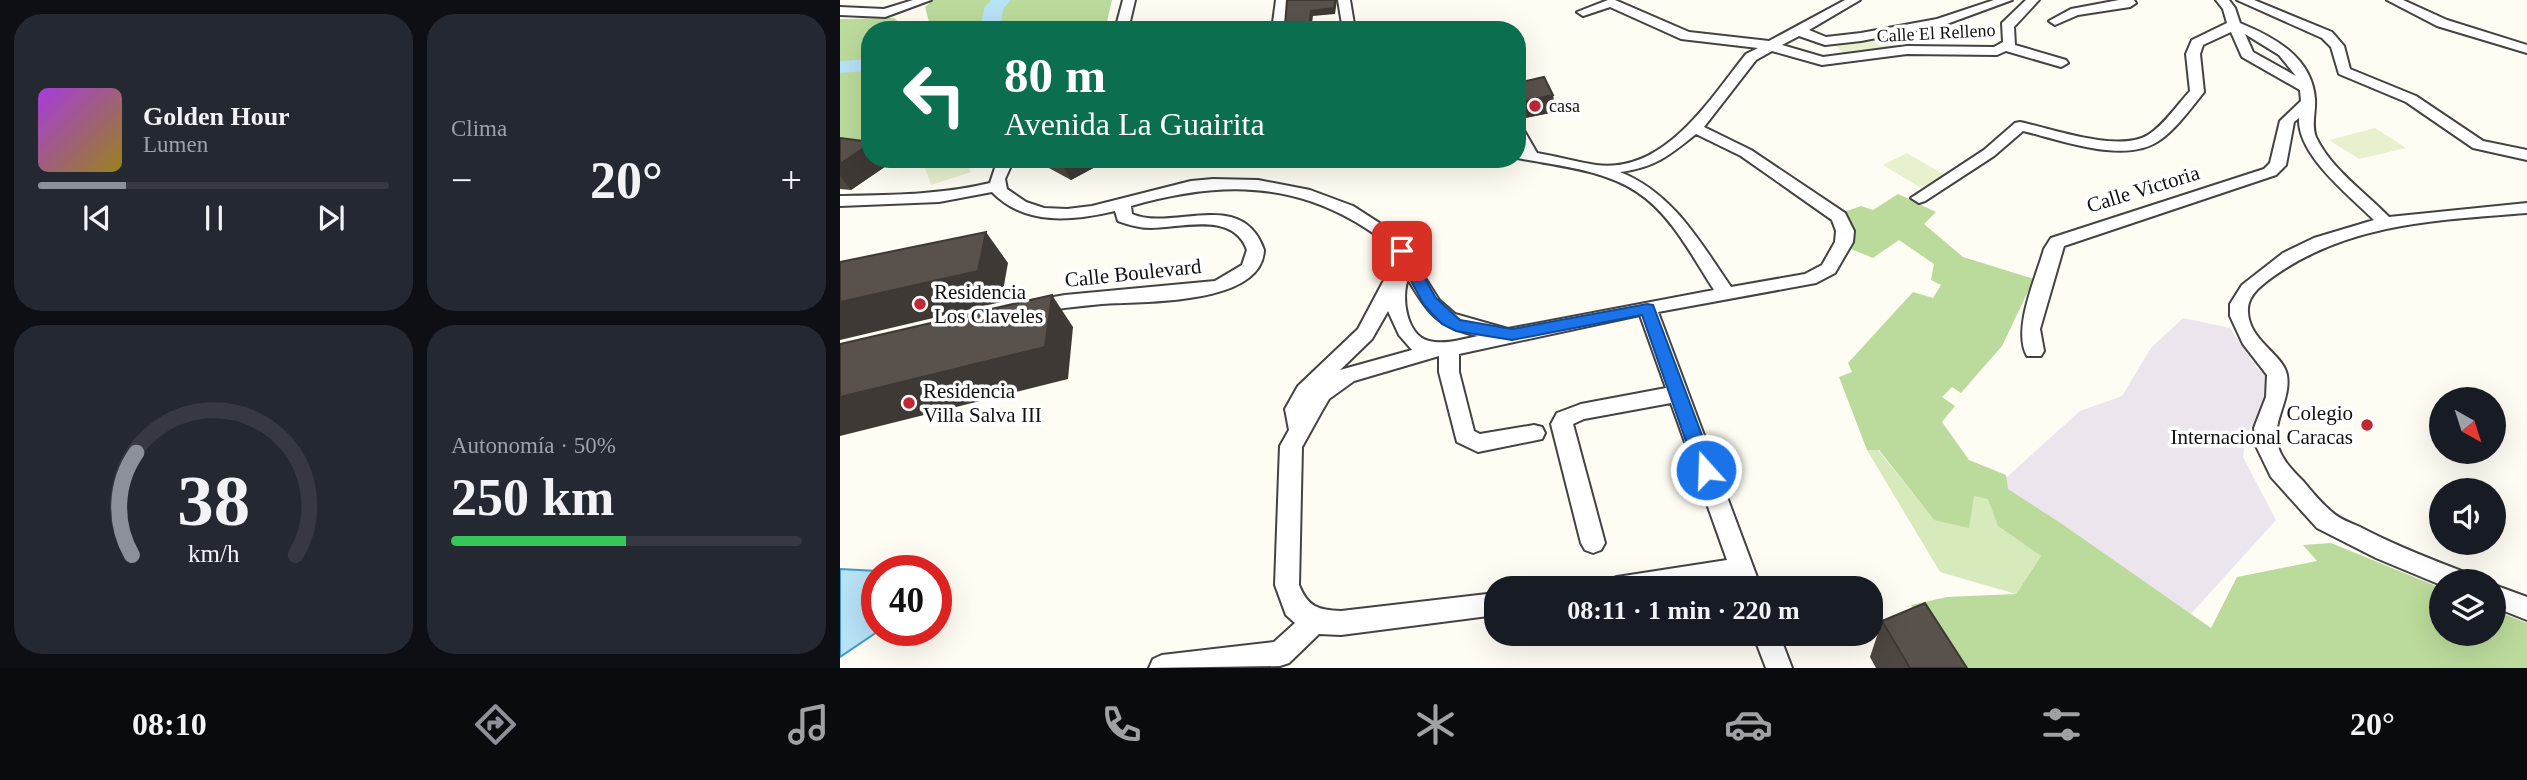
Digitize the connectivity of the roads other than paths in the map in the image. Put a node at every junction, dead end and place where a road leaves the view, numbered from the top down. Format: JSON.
{"nodes":[{"id":1,"x":925,"y":0,"type":"edge"},
{"id":2,"x":1129,"y":0,"type":"edge"},
{"id":3,"x":1282,"y":0,"type":"edge"},
{"id":4,"x":1344,"y":0,"type":"edge"},
{"id":5,"x":1854,"y":0,"type":"edge"},
{"id":6,"x":2006,"y":0,"type":"edge"},
{"id":7,"x":2033,"y":0,"type":"edge"},
{"id":8,"x":2125,"y":0,"type":"edge"},
{"id":9,"x":2222,"y":0,"type":"edge"},
{"id":10,"x":2243,"y":0,"type":"edge"},
{"id":11,"x":2393,"y":0,"type":"edge"},
{"id":12,"x":840,"y":12,"type":"edge"},
{"id":13,"x":1583,"y":12,"type":"dead end"},
{"id":14,"x":1123,"y":21,"type":"edge"},
{"id":15,"x":1279,"y":21,"type":"edge"},
{"id":16,"x":1348,"y":21,"type":"edge"},
{"id":17,"x":2055,"y":21,"type":"dead end"},
{"id":18,"x":2234,"y":25,"type":"junction"},
{"id":19,"x":1796,"y":30,"type":"junction"},
{"id":20,"x":1768,"y":45,"type":"junction"},
{"id":21,"x":2006,"y":47,"type":"junction"},
{"id":22,"x":2527,"y":49,"type":"edge"},
{"id":23,"x":2061,"y":63,"type":"dead end"},
{"id":24,"x":2307,"y":95,"type":"junction"},
{"id":25,"x":1695,"y":128,"type":"junction"},
{"id":26,"x":1526,"y":154,"type":"edge"},
{"id":27,"x":2527,"y":155,"type":"edge"},
{"id":28,"x":1001,"y":168,"type":"edge"},
{"id":29,"x":1597,"y":170,"type":"junction"},
{"id":30,"x":998,"y":186,"type":"junction"},
{"id":31,"x":1919,"y":198,"type":"dead end"},
{"id":32,"x":840,"y":201,"type":"edge"},
{"id":33,"x":1122,"y":203,"type":"junction"},
{"id":34,"x":2527,"y":208,"type":"edge"},
{"id":35,"x":2385,"y":222,"type":"junction"},
{"id":36,"x":1405,"y":266,"type":"junction"},
{"id":37,"x":1726,"y":294,"type":"junction"},
{"id":38,"x":1437,"y":309,"type":"junction"},
{"id":39,"x":1647,"y":309,"type":"junction"},
{"id":40,"x":1016,"y":310,"type":"edge"},
{"id":41,"x":1512,"y":335,"type":"junction"},
{"id":42,"x":1446,"y":349,"type":"junction"},
{"id":43,"x":1415,"y":351,"type":"junction"},
{"id":44,"x":2034,"y":351,"type":"dead end"},
{"id":45,"x":1678,"y":394,"type":"junction"},
{"id":46,"x":1300,"y":430,"type":"junction"},
{"id":47,"x":1534,"y":433,"type":"dead end"},
{"id":48,"x":1593,"y":543,"type":"dead end"},
{"id":49,"x":2429,"y":569,"type":"edge"},
{"id":50,"x":1744,"y":576,"type":"edge"},
{"id":51,"x":2506,"y":601,"type":"edge"},
{"id":52,"x":1484,"y":605,"type":"edge"},
{"id":53,"x":2527,"y":609,"type":"edge"},
{"id":54,"x":1314,"y":622,"type":"junction"},
{"id":55,"x":1771,"y":646,"type":"edge"},
{"id":56,"x":1162,"y":668,"type":"edge"},
{"id":57,"x":1779,"y":668,"type":"edge"}],
"edges":[{"from":1,"to":12,"type":"street"},
{"from":2,"to":14,"type":"street"},
{"from":3,"to":15,"type":"street"},
{"from":4,"to":16,"type":"street"},
{"from":5,"to":19,"type":"street"},
{"from":6,"to":19,"type":"street"},
{"from":7,"to":21,"type":"street","name":"Calle El Relleno"},
{"from":8,"to":17,"type":"street"},
{"from":9,"to":18,"type":"street"},
{"from":10,"to":27,"type":"street"},
{"from":11,"to":22,"type":"street"},
{"from":13,"to":20,"type":"street","name":"Calle El Relleno"},
{"from":18,"to":24,"type":"street"},
{"from":18,"to":24,"type":"street"},
{"from":18,"to":31,"type":"street"},
{"from":19,"to":20,"type":"street"},
{"from":20,"to":21,"type":"street","name":"Calle El Relleno"},
{"from":20,"to":25,"type":"street"},
{"from":21,"to":23,"type":"street"},
{"from":24,"to":35,"type":"street"},
{"from":24,"to":44,"type":"street","name":"Calle Victoria"},
{"from":25,"to":29,"type":"street"},
{"from":25,"to":37,"type":"street"},
{"from":26,"to":29,"type":"street"},
{"from":28,"to":30,"type":"street"},
{"from":29,"to":37,"type":"street"},
{"from":30,"to":32,"type":"street"},
{"from":30,"to":33,"type":"street"},
{"from":33,"to":36,"type":"street"},
{"from":33,"to":40,"type":"street","name":"Calle Boulevard"},
{"from":34,"to":35,"type":"street"},
{"from":35,"to":49,"type":"street"},
{"from":36,"to":38,"type":"street"},
{"from":36,"to":43,"type":"street"},
{"from":36,"to":46,"type":"street"},
{"from":37,"to":39,"type":"street"},
{"from":38,"to":41,"type":"street"},
{"from":38,"to":43,"type":"street"},
{"from":39,"to":41,"type":"street"},
{"from":39,"to":45,"type":"street"},
{"from":41,"to":42,"type":"street"},
{"from":42,"to":43,"type":"street"},
{"from":42,"to":47,"type":"street"},
{"from":43,"to":46,"type":"street"},
{"from":45,"to":48,"type":"street"},
{"from":45,"to":50,"type":"street"},
{"from":46,"to":54,"type":"street"},
{"from":51,"to":53,"type":"street"},
{"from":52,"to":54,"type":"street"},
{"from":54,"to":56,"type":"street"},
{"from":55,"to":57,"type":"street"}]}
